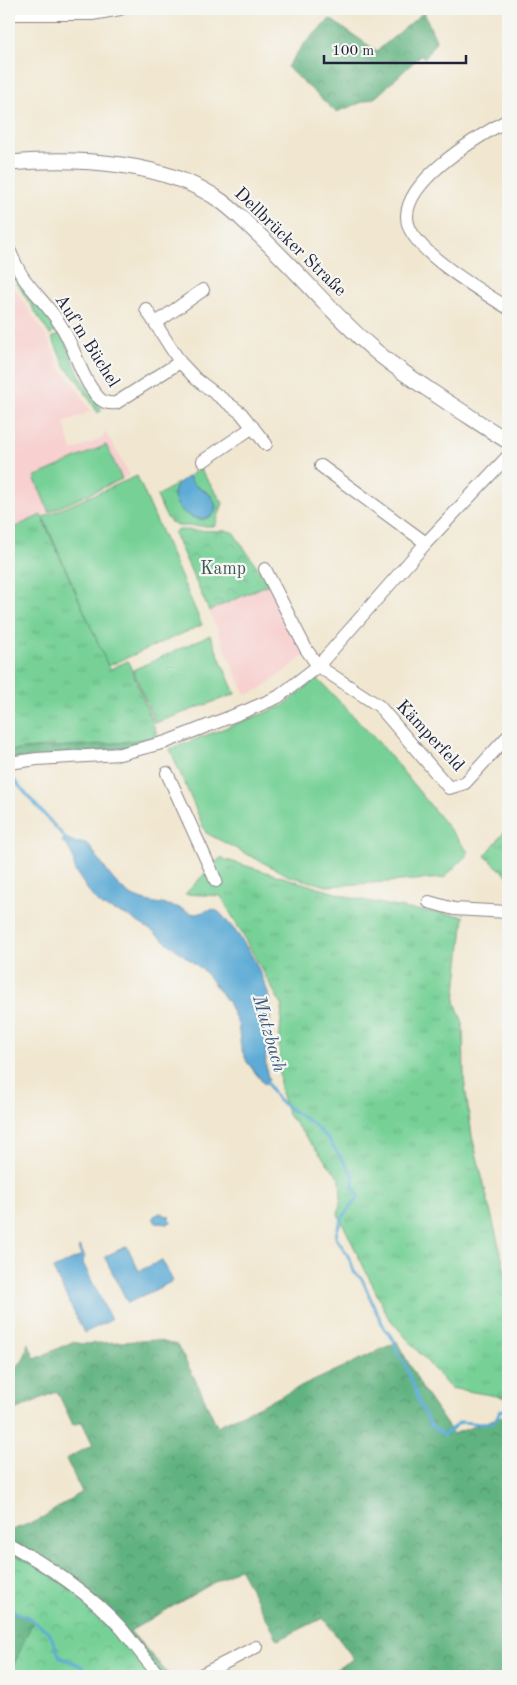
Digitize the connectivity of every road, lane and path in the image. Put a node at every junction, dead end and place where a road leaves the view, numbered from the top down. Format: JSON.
{"nodes":[{"id":1,"x":120,"y":9,"type":"edge"},
{"id":2,"x":9,"y":14,"type":"edge"},
{"id":3,"x":508,"y":120,"type":"edge"},
{"id":4,"x":9,"y":162,"type":"edge"},
{"id":5,"x":9,"y":250,"type":"edge"},
{"id":6,"x":203,"y":290,"type":"dead end"},
{"id":7,"x":508,"y":308,"type":"edge"},
{"id":8,"x":146,"y":309,"type":"dead end"},
{"id":9,"x":156,"y":323,"type":"junction"},
{"id":10,"x":180,"y":362,"type":"junction"},
{"id":11,"x":253,"y":427,"type":"junction"},
{"id":12,"x":508,"y":441,"type":"edge"},
{"id":13,"x":266,"y":444,"type":"dead end"},
{"id":14,"x":508,"y":456,"type":"edge"},
{"id":15,"x":203,"y":461,"type":"dead end"},
{"id":16,"x":321,"y":466,"type":"dead end"},
{"id":17,"x":426,"y":543,"type":"junction"},
{"id":18,"x":265,"y":569,"type":"dead end"},
{"id":19,"x":318,"y":666,"type":"junction"},
{"id":20,"x":508,"y":736,"type":"edge"},
{"id":21,"x":9,"y":763,"type":"edge"},
{"id":22,"x":167,"y":773,"type":"dead end"},
{"id":23,"x":216,"y":880,"type":"dead end"},
{"id":24,"x":430,"y":902,"type":"dead end"},
{"id":25,"x":508,"y":912,"type":"edge"},
{"id":26,"x":9,"y":1544,"type":"edge"},
{"id":27,"x":256,"y":1647,"type":"dead end"},
{"id":28,"x":160,"y":1676,"type":"edge"},
{"id":29,"x":199,"y":1676,"type":"edge"}],
"edges":[{"from":1,"to":2,"type":"street"},
{"from":3,"to":7,"type":"street"},
{"from":4,"to":12,"type":"main road","name":"Dellbrücker Straße"},
{"from":5,"to":10,"type":"street","name":"Auf'm Büchel"},
{"from":6,"to":9,"type":"street"},
{"from":8,"to":9,"type":"street"},
{"from":9,"to":10,"type":"street"},
{"from":10,"to":11,"type":"street"},
{"from":11,"to":13,"type":"street"},
{"from":11,"to":15,"type":"street"},
{"from":14,"to":17,"type":"street"},
{"from":16,"to":17,"type":"street"},
{"from":17,"to":19,"type":"street"},
{"from":18,"to":19,"type":"street"},
{"from":19,"to":20,"type":"street","name":"Kämperfeld"},
{"from":19,"to":21,"type":"street"},
{"from":22,"to":23,"type":"street"},
{"from":24,"to":25,"type":"street"},
{"from":26,"to":28,"type":"street"},
{"from":27,"to":29,"type":"street"}]}
